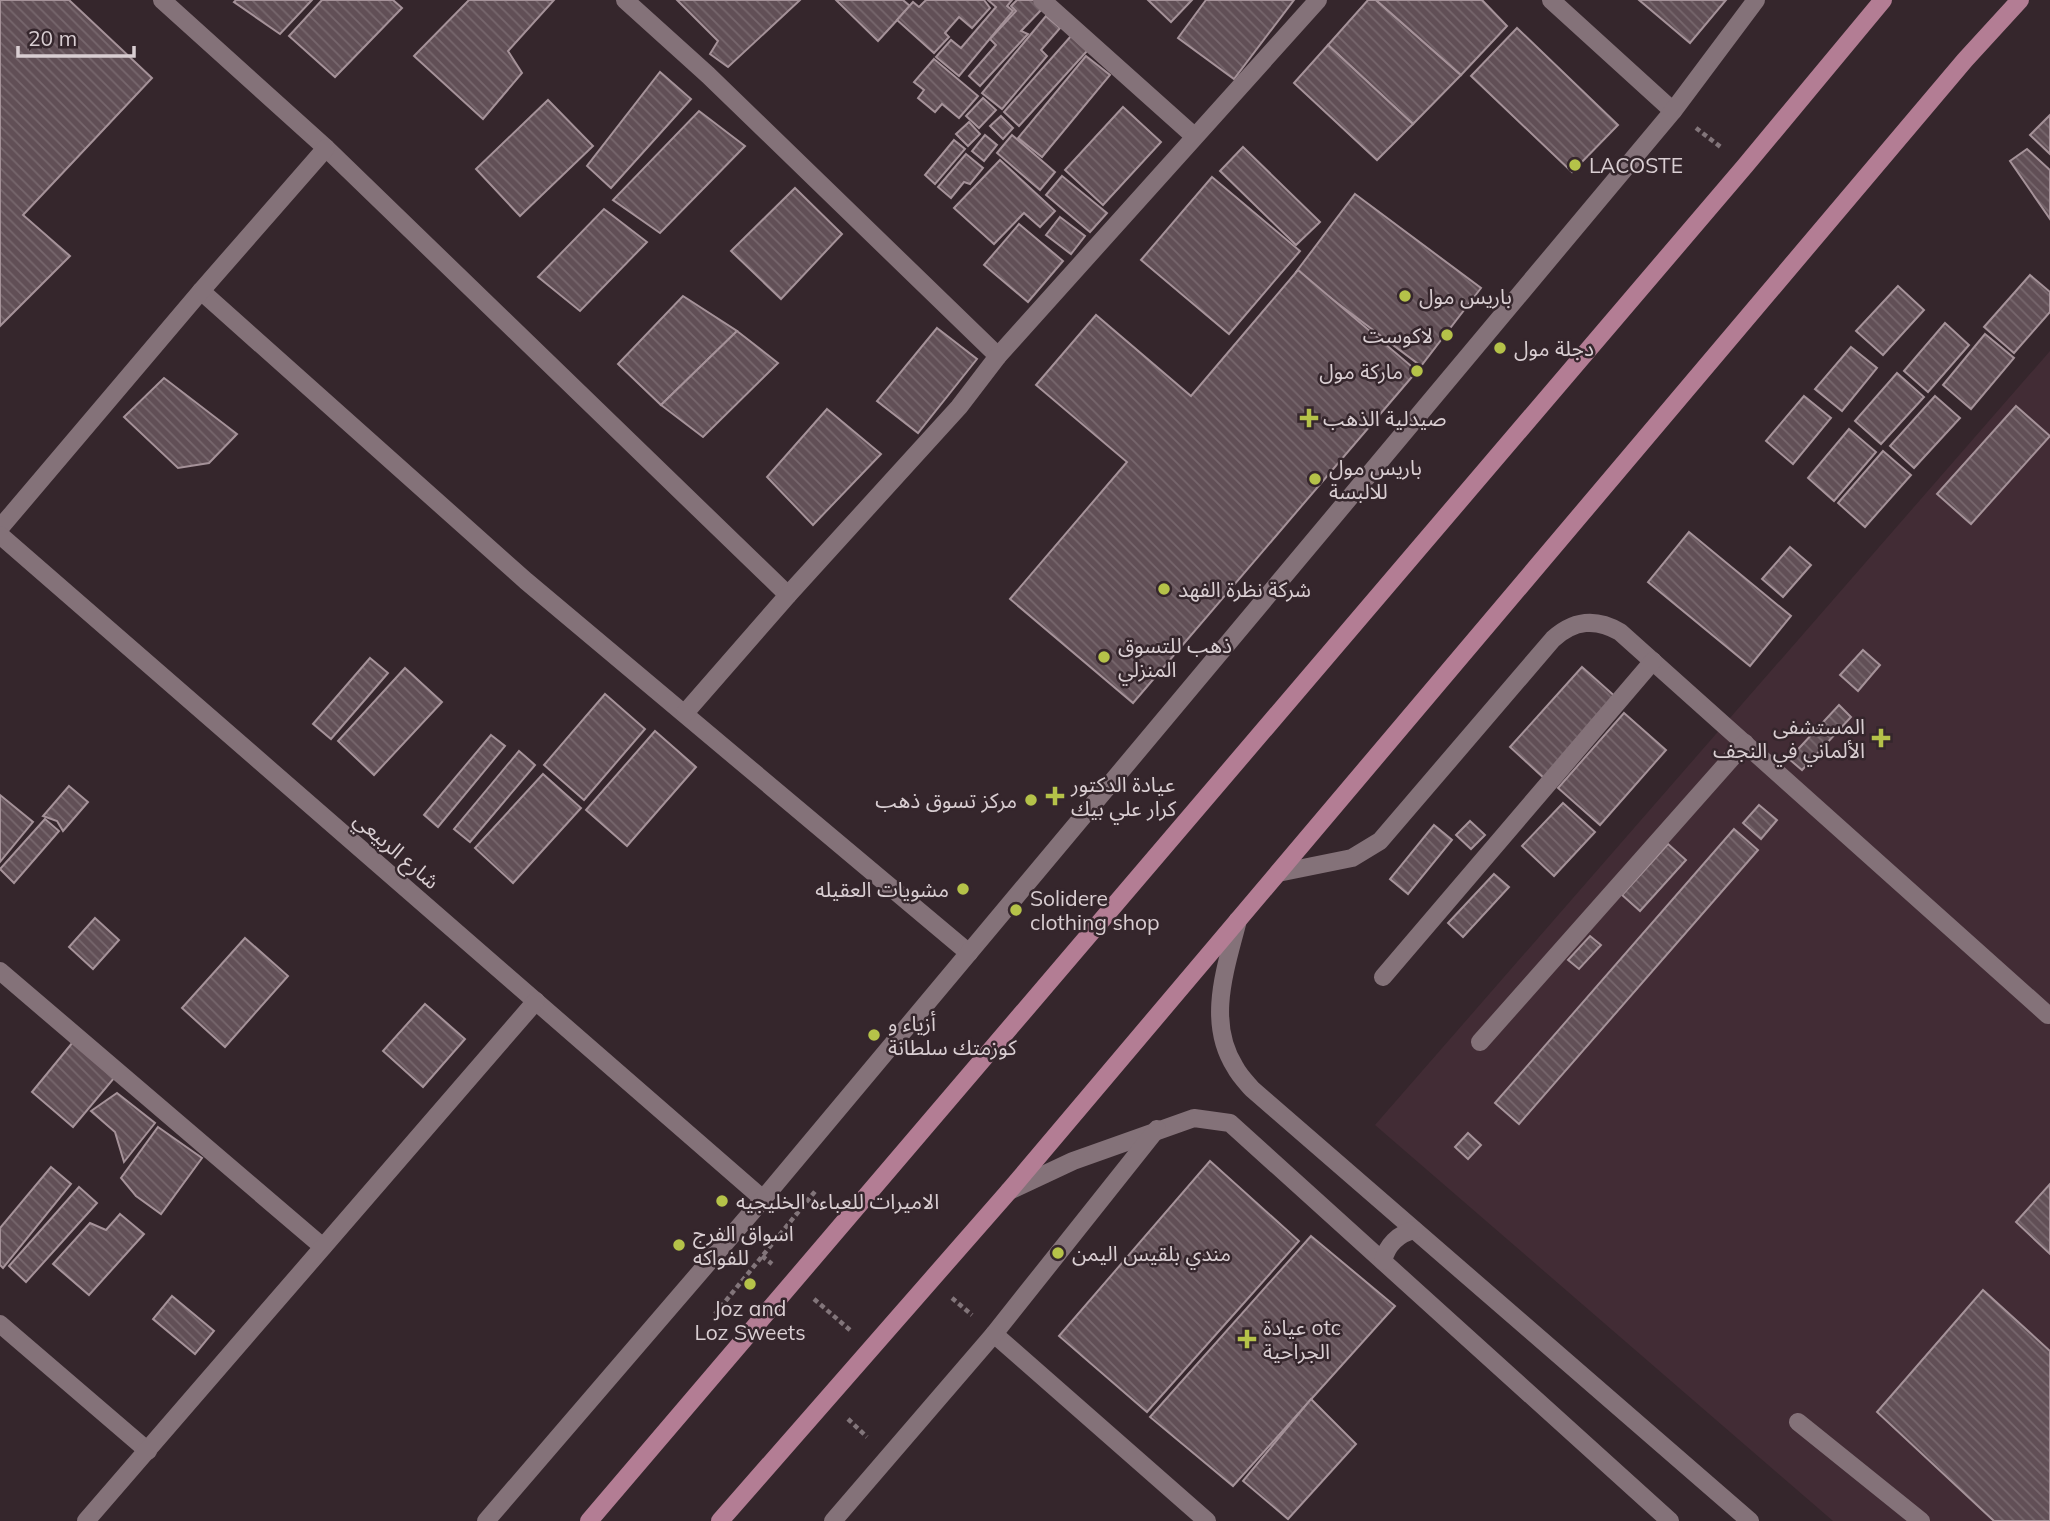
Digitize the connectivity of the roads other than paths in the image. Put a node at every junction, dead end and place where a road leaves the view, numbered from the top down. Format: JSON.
{"nodes":[{"id":1,"x":162,"y":0,"type":"edge"},
{"id":2,"x":625,"y":0,"type":"edge"},
{"id":3,"x":1042,"y":0,"type":"edge"},
{"id":4,"x":1318,"y":0,"type":"edge"},
{"id":5,"x":1551,"y":0,"type":"edge"},
{"id":6,"x":1756,"y":0,"type":"edge"},
{"id":7,"x":1883,"y":0,"type":"edge"},
{"id":8,"x":2020,"y":0,"type":"edge"},
{"id":9,"x":1672,"y":111,"type":"junction"},
{"id":10,"x":1194,"y":136,"type":"junction"},
{"id":11,"x":326,"y":148,"type":"junction"},
{"id":12,"x":201,"y":291,"type":"junction"},
{"id":13,"x":998,"y":356,"type":"junction"},
{"id":14,"x":0,"y":528,"type":"edge"},
{"id":15,"x":0,"y":535,"type":"edge"},
{"id":16,"x":788,"y":595,"type":"junction"},
{"id":17,"x":1653,"y":661,"type":"junction"},
{"id":18,"x":685,"y":713,"type":"junction"},
{"id":19,"x":1745,"y":743,"type":"junction"},
{"id":20,"x":1278,"y":873,"type":"junction"},
{"id":21,"x":1238,"y":920,"type":"junction"},
{"id":22,"x":969,"y":953,"type":"junction"},
{"id":23,"x":0,"y":971,"type":"edge"},
{"id":24,"x":1383,"y":976,"type":"dead end"},
{"id":25,"x":536,"y":1001,"type":"junction"},
{"id":26,"x":2048,"y":1015,"type":"dead end"},
{"id":27,"x":1480,"y":1042,"type":"dead end"},
{"id":28,"x":1157,"y":1129,"type":"junction"},
{"id":29,"x":1009,"y":1191,"type":"junction"},
{"id":30,"x":763,"y":1199,"type":"junction"},
{"id":31,"x":1414,"y":1230,"type":"junction"},
{"id":32,"x":323,"y":1247,"type":"junction"},
{"id":33,"x":1382,"y":1261,"type":"junction"},
{"id":34,"x":0,"y":1324,"type":"edge"},
{"id":35,"x":994,"y":1334,"type":"junction"},
{"id":36,"x":1798,"y":1422,"type":"dead end"},
{"id":37,"x":148,"y":1451,"type":"junction"},
{"id":38,"x":86,"y":1521,"type":"edge"},
{"id":39,"x":486,"y":1521,"type":"edge"},
{"id":40,"x":589,"y":1521,"type":"edge"},
{"id":41,"x":720,"y":1521,"type":"edge"},
{"id":42,"x":833,"y":1521,"type":"edge"},
{"id":43,"x":1206,"y":1521,"type":"edge"},
{"id":44,"x":1670,"y":1521,"type":"edge"},
{"id":45,"x":1750,"y":1521,"type":"edge"},
{"id":46,"x":1921,"y":1521,"type":"edge"}],
"edges":[{"from":1,"to":11,"type":"street"},
{"from":2,"to":13,"type":"street"},
{"from":3,"to":10,"type":"street"},
{"from":4,"to":10,"type":"street"},
{"from":5,"to":9,"type":"street"},
{"from":6,"to":9,"type":"street"},
{"from":7,"to":40,"type":"main road"},
{"from":8,"to":20,"type":"main road"},
{"from":9,"to":22,"type":"street"},
{"from":10,"to":13,"type":"street"},
{"from":11,"to":12,"type":"street"},
{"from":11,"to":16,"type":"street"},
{"from":12,"to":14,"type":"street"},
{"from":12,"to":18,"type":"street"},
{"from":13,"to":16,"type":"street"},
{"from":15,"to":25,"type":"street","name":"شارع الربيعي"},
{"from":16,"to":18,"type":"street"},
{"from":17,"to":19,"type":"street"},
{"from":17,"to":20,"type":"street"},
{"from":17,"to":24,"type":"street"},
{"from":18,"to":22,"type":"street"},
{"from":19,"to":26,"type":"street"},
{"from":19,"to":27,"type":"street"},
{"from":20,"to":21,"type":"main road"},
{"from":21,"to":29,"type":"main road"},
{"from":21,"to":31,"type":"street"},
{"from":22,"to":30,"type":"street"},
{"from":23,"to":32,"type":"street"},
{"from":25,"to":30,"type":"street","name":"شارع الربيعي"},
{"from":25,"to":32,"type":"street"},
{"from":28,"to":29,"type":"street"},
{"from":28,"to":33,"type":"street"},
{"from":28,"to":35,"type":"street"},
{"from":29,"to":41,"type":"main road"},
{"from":30,"to":39,"type":"street"},
{"from":31,"to":33,"type":"street"},
{"from":31,"to":45,"type":"street"},
{"from":32,"to":37,"type":"street"},
{"from":33,"to":44,"type":"street"},
{"from":34,"to":37,"type":"street"},
{"from":35,"to":42,"type":"street"},
{"from":35,"to":43,"type":"street"},
{"from":36,"to":46,"type":"street"},
{"from":37,"to":38,"type":"street"}]}
